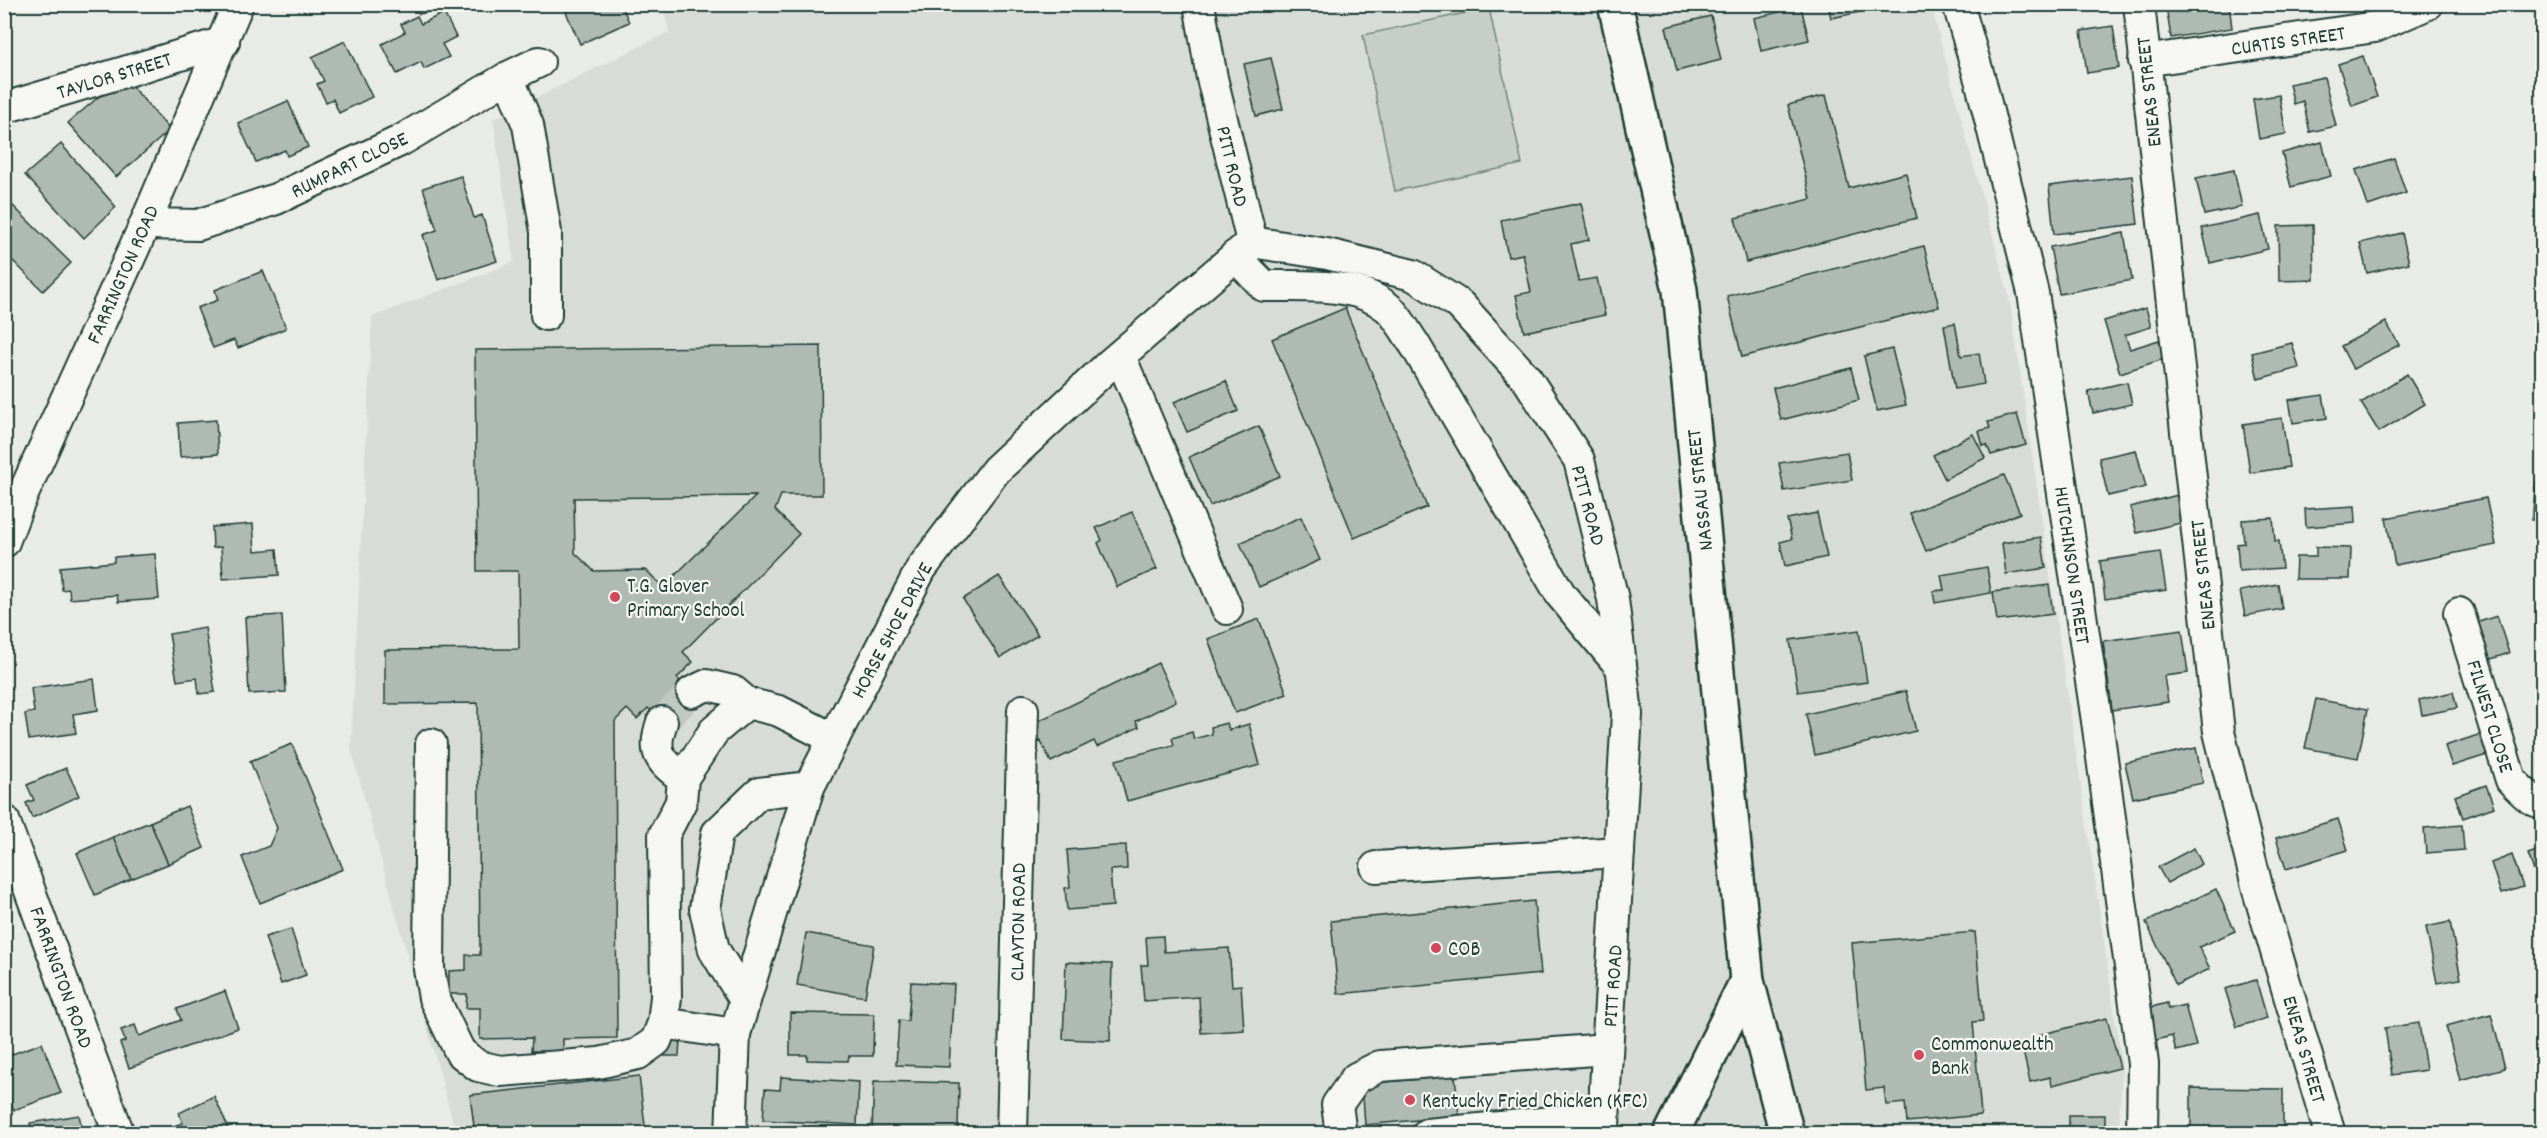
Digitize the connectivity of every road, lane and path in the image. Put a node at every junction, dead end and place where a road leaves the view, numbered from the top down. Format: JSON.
{"nodes":[{"id":1,"x":238,"y":4,"type":"edge"},
{"id":2,"x":1199,"y":4,"type":"edge"},
{"id":3,"x":1615,"y":4,"type":"edge"},
{"id":4,"x":1958,"y":4,"type":"edge"},
{"id":5,"x":2139,"y":4,"type":"edge"},
{"id":6,"x":2428,"y":4,"type":"edge"},
{"id":7,"x":224,"y":42,"type":"junction"},
{"id":8,"x":2144,"y":61,"type":"junction"},
{"id":9,"x":539,"y":62,"type":"dead end"},
{"id":10,"x":508,"y":77,"type":"junction"},
{"id":11,"x":4,"y":108,"type":"edge"},
{"id":12,"x":145,"y":224,"type":"junction"},
{"id":13,"x":1243,"y":249,"type":"junction"},
{"id":14,"x":546,"y":315,"type":"dead end"},
{"id":15,"x":1120,"y":356,"type":"junction"},
{"id":16,"x":4,"y":542,"type":"edge"},
{"id":17,"x":1227,"y":609,"type":"dead end"},
{"id":18,"x":2459,"y":613,"type":"dead end"},
{"id":19,"x":1621,"y":667,"type":"junction"},
{"id":20,"x":692,"y":692,"type":"tunnel mouth"},
{"id":21,"x":747,"y":703,"type":"junction"},
{"id":22,"x":1023,"y":710,"type":"dead end"},
{"id":23,"x":663,"y":722,"type":"tunnel mouth"},
{"id":24,"x":834,"y":739,"type":"junction"},
{"id":25,"x":430,"y":744,"type":"dead end"},
{"id":26,"x":683,"y":778,"type":"junction"},
{"id":27,"x":809,"y":787,"type":"junction"},
{"id":28,"x":2542,"y":803,"type":"edge"},
{"id":29,"x":4,"y":820,"type":"edge"},
{"id":30,"x":1619,"y":852,"type":"junction"},
{"id":31,"x":11,"y":857,"type":"edge"},
{"id":32,"x":1376,"y":867,"type":"dead end"},
{"id":33,"x":1747,"y":981,"type":"junction"},
{"id":34,"x":745,"y":1000,"type":"junction"},
{"id":35,"x":663,"y":1023,"type":"junction"},
{"id":36,"x":735,"y":1034,"type":"junction"},
{"id":37,"x":1607,"y":1049,"type":"junction"},
{"id":38,"x":1604,"y":1125,"type":"edge"},
{"id":39,"x":119,"y":1134,"type":"edge"},
{"id":40,"x":730,"y":1134,"type":"edge"},
{"id":41,"x":1012,"y":1134,"type":"edge"},
{"id":42,"x":1341,"y":1134,"type":"edge"},
{"id":43,"x":1427,"y":1134,"type":"edge"},
{"id":44,"x":1671,"y":1134,"type":"edge"},
{"id":45,"x":1787,"y":1134,"type":"edge"},
{"id":46,"x":2142,"y":1134,"type":"edge"},
{"id":47,"x":2330,"y":1134,"type":"edge"}],
"edges":[{"from":1,"to":7,"type":"street","name":"FARRINGTON ROAD"},
{"from":2,"to":13,"type":"street","name":"PITT ROAD"},
{"from":3,"to":33,"type":"main road","name":"NASSAU STREET"},
{"from":4,"to":46,"type":"street","name":"HUTCHINSON STREET"},
{"from":5,"to":8,"type":"street","name":"ENEAS STREET"},
{"from":6,"to":8,"type":"street","name":"CURTIS STREET"},
{"from":7,"to":11,"type":"street","name":"TAYLOR STREET"},
{"from":7,"to":12,"type":"street","name":"FARRINGTON ROAD"},
{"from":8,"to":47,"type":"street","name":"ENEAS STREET"},
{"from":9,"to":10,"type":"street","name":"RUMPART CLOSE"},
{"from":10,"to":12,"type":"street","name":"RUMPART CLOSE"},
{"from":10,"to":14,"type":"street"},
{"from":12,"to":16,"type":"street","name":"FARRINGTON ROAD"},
{"from":13,"to":15,"type":"street","name":"HORSE SHOE DRIVE"},
{"from":13,"to":19,"type":"street"},
{"from":13,"to":19,"type":"street","name":"PITT ROAD"},
{"from":15,"to":17,"type":"street"},
{"from":15,"to":24,"type":"street","name":"HORSE SHOE DRIVE"},
{"from":18,"to":28,"type":"street","name":"FILNEST CLOSE"},
{"from":19,"to":30,"type":"street","name":"PITT ROAD"},
{"from":20,"to":21,"type":"street"},
{"from":21,"to":24,"type":"street"},
{"from":21,"to":26,"type":"street"},
{"from":22,"to":41,"type":"street","name":"CLAYTON ROAD"},
{"from":23,"to":26,"type":"street"},
{"from":24,"to":27,"type":"street","name":"HORSE SHOE DRIVE"},
{"from":25,"to":35,"type":"street"},
{"from":26,"to":35,"type":"street"},
{"from":27,"to":34,"type":"street","name":"HORSE SHOE DRIVE"},
{"from":27,"to":34,"type":"street"},
{"from":29,"to":31,"type":"street","name":"FARRINGTON ROAD"},
{"from":30,"to":32,"type":"street"},
{"from":30,"to":37,"type":"street","name":"PITT ROAD"},
{"from":31,"to":39,"type":"street","name":"FARRINGTON ROAD"},
{"from":33,"to":44,"type":"main road"},
{"from":33,"to":45,"type":"main road","name":"NASSAU STREET"},
{"from":34,"to":36,"type":"street","name":"HORSE SHOE DRIVE"},
{"from":35,"to":36,"type":"street"},
{"from":36,"to":40,"type":"street","name":"HORSE SHOE DRIVE"},
{"from":37,"to":38,"type":"street","name":"PITT ROAD"},
{"from":37,"to":42,"type":"street"},
{"from":38,"to":43,"type":"street"}]}
